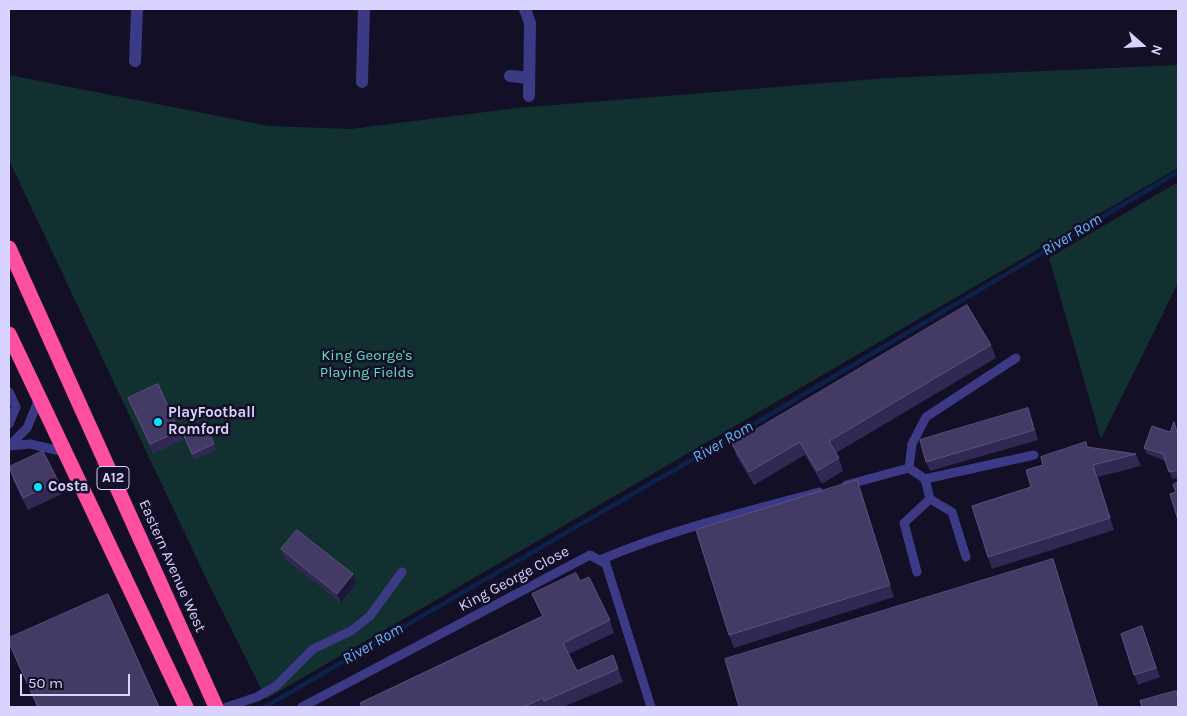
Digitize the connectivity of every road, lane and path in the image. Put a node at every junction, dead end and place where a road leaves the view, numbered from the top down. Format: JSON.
{"nodes":[{"id":1,"x":138,"y":9,"type":"edge"},
{"id":2,"x":364,"y":9,"type":"edge"},
{"id":3,"x":526,"y":9,"type":"edge"},
{"id":4,"x":135,"y":60,"type":"dead end"},
{"id":5,"x":510,"y":76,"type":"dead end"},
{"id":6,"x":529,"y":78,"type":"junction"},
{"id":7,"x":362,"y":82,"type":"dead end"},
{"id":8,"x":529,"y":96,"type":"dead end"},
{"id":9,"x":9,"y":248,"type":"edge"},
{"id":10,"x":9,"y":334,"type":"edge"},
{"id":11,"x":1016,"y":358,"type":"dead end"},
{"id":12,"x":9,"y":392,"type":"edge"},
{"id":13,"x":40,"y":399,"type":"junction"},
{"id":14,"x":9,"y":424,"type":"edge"},
{"id":15,"x":9,"y":446,"type":"edge"},
{"id":16,"x":65,"y":452,"type":"junction"},
{"id":17,"x":1034,"y":455,"type":"dead end"},
{"id":18,"x":908,"y":468,"type":"junction"},
{"id":19,"x":925,"y":479,"type":"junction"},
{"id":20,"x":930,"y":499,"type":"junction"},
{"id":21,"x":966,"y":557,"type":"dead end"},
{"id":22,"x":600,"y":560,"type":"junction"},
{"id":23,"x":402,"y":572,"type":"dead end"},
{"id":24,"x":917,"y":572,"type":"dead end"},
{"id":25,"x":186,"y":707,"type":"edge"},
{"id":26,"x":216,"y":707,"type":"edge"},
{"id":27,"x":227,"y":707,"type":"edge"},
{"id":28,"x":302,"y":707,"type":"edge"},
{"id":29,"x":651,"y":707,"type":"edge"}],
"edges":[{"from":1,"to":4,"type":"street"},
{"from":2,"to":7,"type":"street"},
{"from":3,"to":6,"type":"street"},
{"from":5,"to":6,"type":"street"},
{"from":6,"to":8,"type":"street"},
{"from":9,"to":26,"type":"highway","name":"Eastern Avenue West","number":"A12"},
{"from":10,"to":13,"type":"highway","number":"A12"},
{"from":11,"to":18,"type":"lane"},
{"from":12,"to":14,"type":"lane"},
{"from":13,"to":15,"type":"lane"},
{"from":13,"to":16,"type":"highway","number":"A12"},
{"from":15,"to":16,"type":"lane"},
{"from":16,"to":25,"type":"highway","number":"A12"},
{"from":17,"to":19,"type":"lane"},
{"from":18,"to":19,"type":"lane"},
{"from":18,"to":22,"type":"lane"},
{"from":19,"to":20,"type":"lane"},
{"from":20,"to":21,"type":"lane"},
{"from":20,"to":24,"type":"lane"},
{"from":22,"to":28,"type":"lane","name":"King George Close"},
{"from":22,"to":29,"type":"lane"},
{"from":23,"to":27,"type":"lane"}]}
